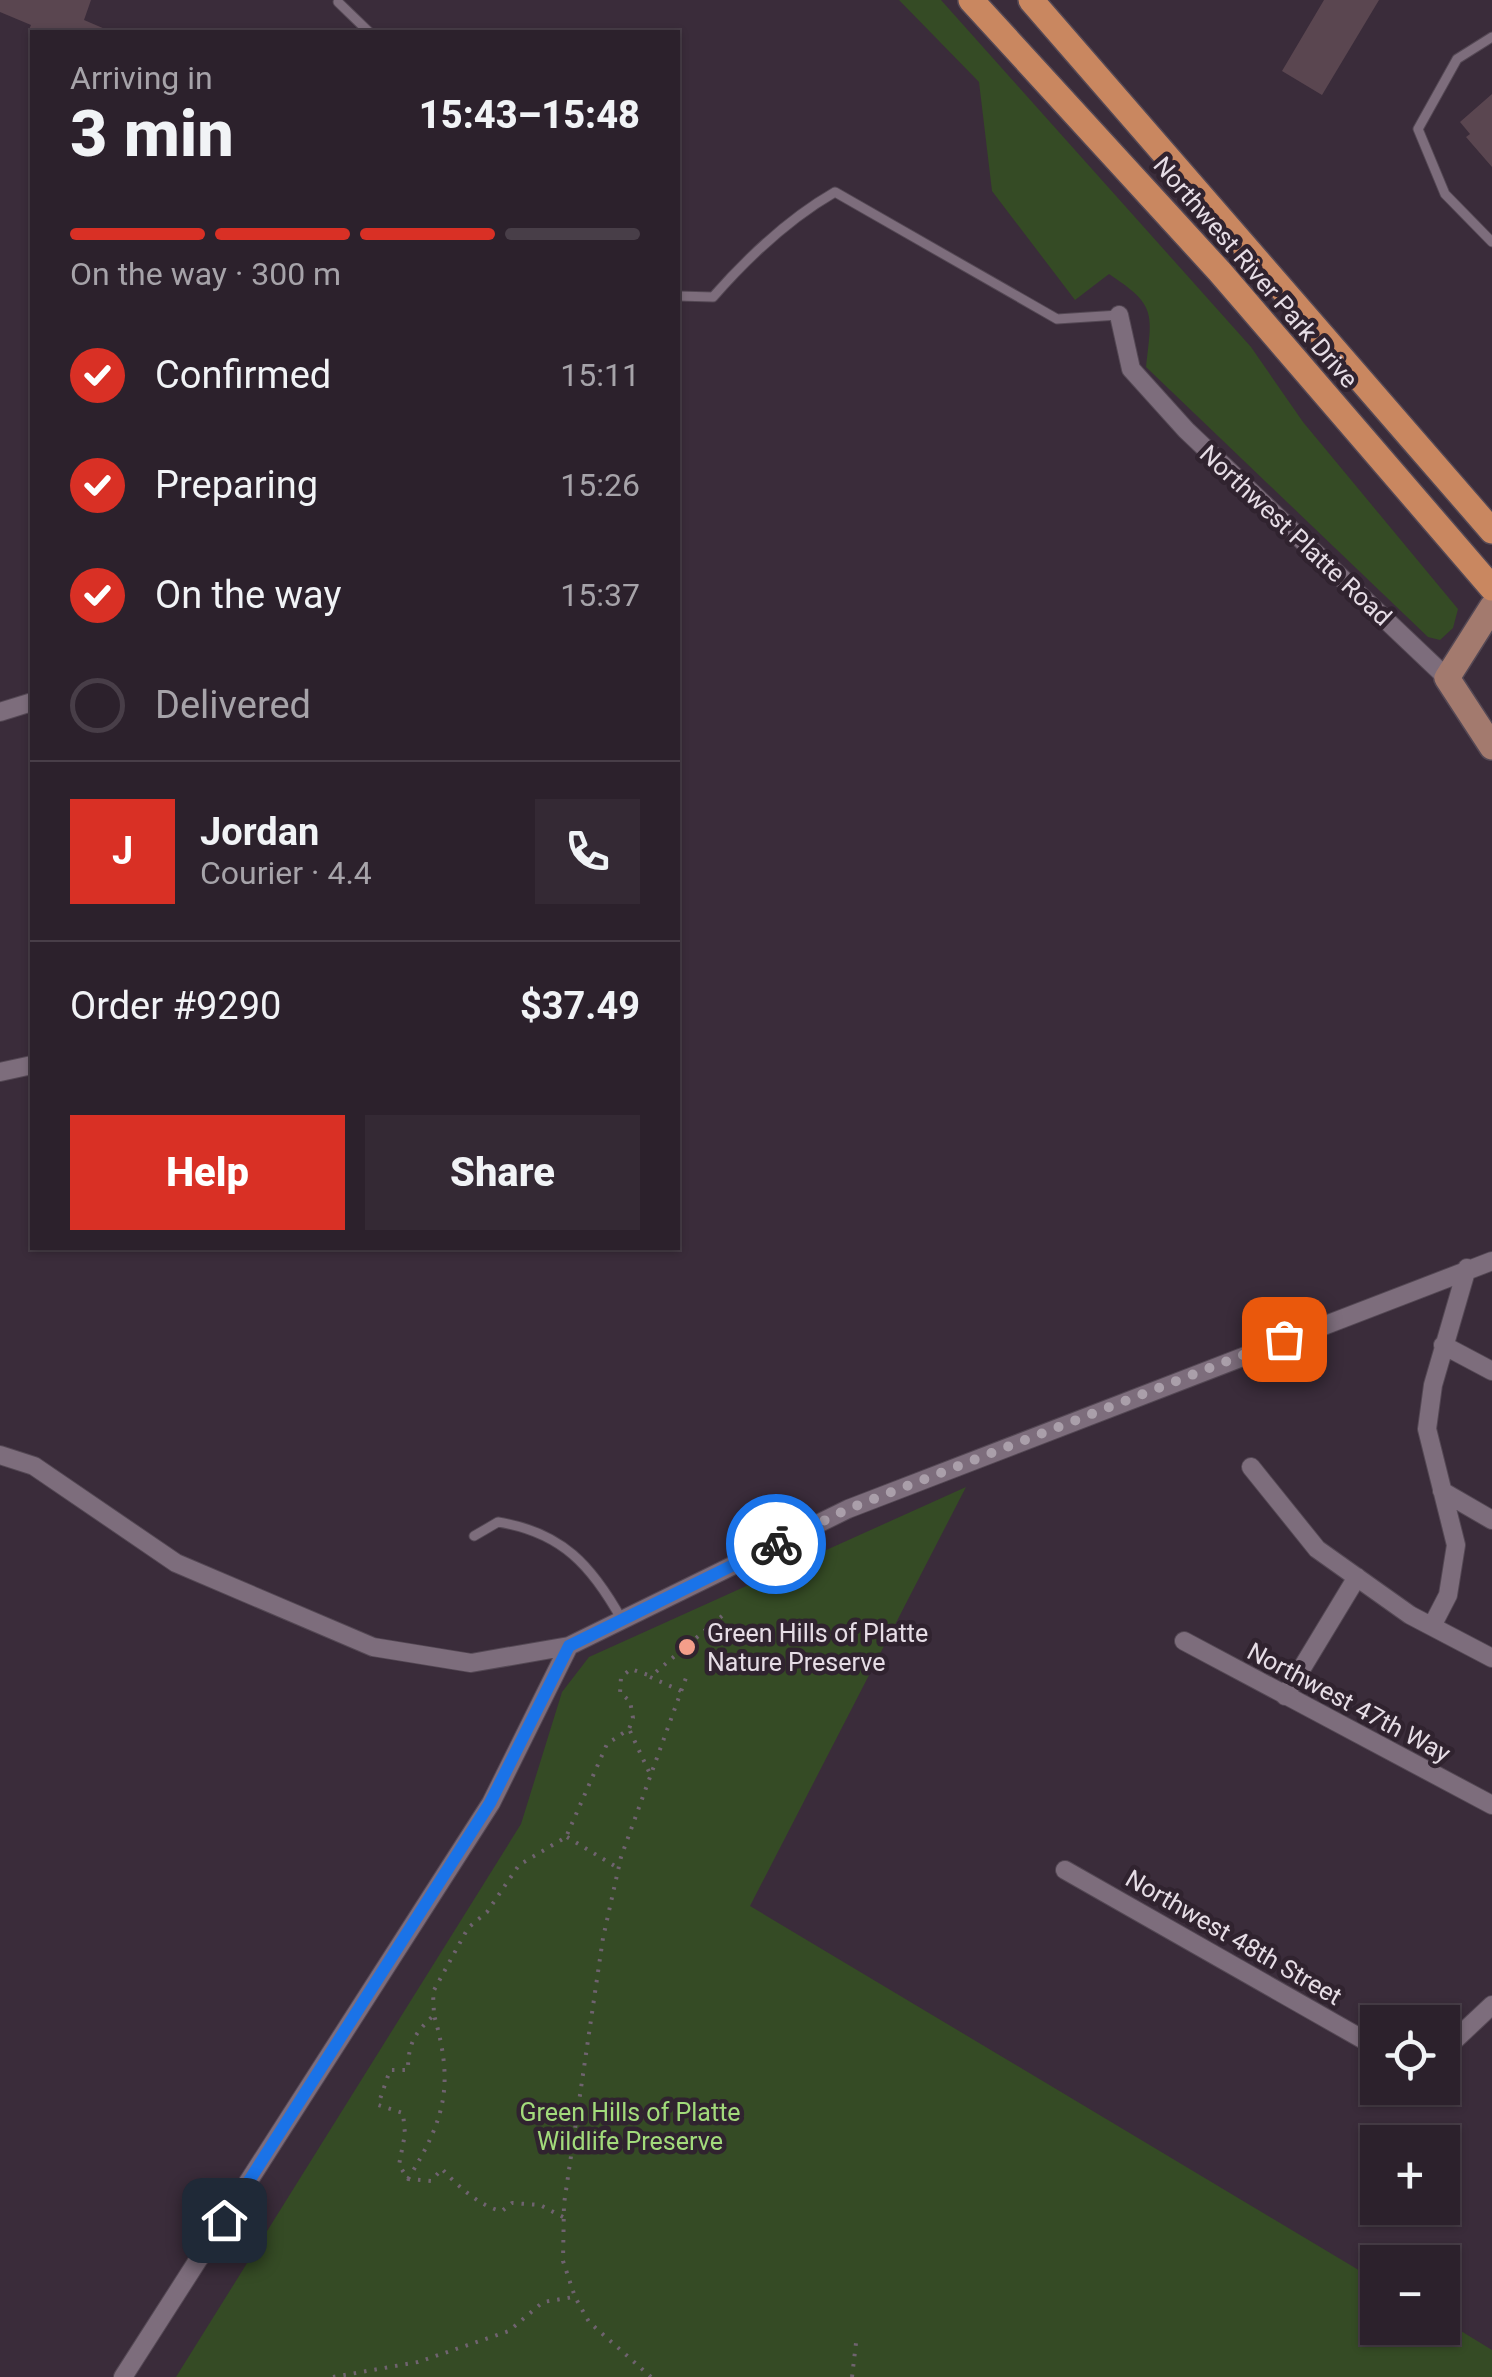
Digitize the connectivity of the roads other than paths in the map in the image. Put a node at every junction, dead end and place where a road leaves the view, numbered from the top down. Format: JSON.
{"nodes":[{"id":1,"x":971,"y":0,"type":"edge"},
{"id":2,"x":1031,"y":0,"type":"edge"},
{"id":3,"x":338,"y":2,"type":"edge"},
{"id":4,"x":367,"y":30,"type":"edge"},
{"id":5,"x":1492,"y":37,"type":"edge"},
{"id":6,"x":1492,"y":242,"type":"edge"},
{"id":7,"x":680,"y":296,"type":"edge"},
{"id":8,"x":1120,"y":315,"type":"joint"},
{"id":9,"x":1465,"y":500,"type":"junction"},
{"id":10,"x":1492,"y":504,"type":"edge"},
{"id":11,"x":1492,"y":532,"type":"edge"},
{"id":12,"x":1492,"y":588,"type":"edge"},
{"id":13,"x":1492,"y":607,"type":"edge"},
{"id":14,"x":1447,"y":678,"type":"junction"},
{"id":15,"x":30,"y":703,"type":"edge"},
{"id":16,"x":0,"y":712,"type":"edge"},
{"id":17,"x":1492,"y":747,"type":"edge"},
{"id":18,"x":30,"y":1064,"type":"edge"},
{"id":19,"x":0,"y":1072,"type":"edge"},
{"id":20,"x":1492,"y":1260,"type":"edge"},
{"id":21,"x":1466,"y":1268,"type":"junction"},
{"id":22,"x":1444,"y":1345,"type":"junction"},
{"id":23,"x":1492,"y":1371,"type":"edge"},
{"id":24,"x":0,"y":1455,"type":"edge"},
{"id":25,"x":1251,"y":1467,"type":"dead end"},
{"id":26,"x":1442,"y":1492,"type":"junction"},
{"id":27,"x":1492,"y":1520,"type":"edge"},
{"id":28,"x":474,"y":1536,"type":"dead end"},
{"id":29,"x":1357,"y":1577,"type":"junction"},
{"id":30,"x":622,"y":1620,"type":"junction"},
{"id":31,"x":1432,"y":1626,"type":"junction"},
{"id":32,"x":1184,"y":1641,"type":"dead end"},
{"id":33,"x":569,"y":1646,"type":"junction"},
{"id":34,"x":1492,"y":1658,"type":"edge"},
{"id":35,"x":1284,"y":1696,"type":"junction"},
{"id":36,"x":1492,"y":1805,"type":"edge"},
{"id":37,"x":1066,"y":1870,"type":"dead end"},
{"id":38,"x":1492,"y":2005,"type":"edge"},
{"id":39,"x":1460,"y":2035,"type":"edge"},
{"id":40,"x":1360,"y":2038,"type":"edge"},
{"id":41,"x":123,"y":2377,"type":"edge"}],
"edges":[{"from":1,"to":12,"type":"main road","name":"Northwest River Park Drive"},
{"from":2,"to":9,"type":"main road","name":"Northwest River Park Drive"},
{"from":3,"to":4,"type":"lane"},
{"from":5,"to":6,"type":"lane"},
{"from":7,"to":8,"type":"lane"},
{"from":8,"to":14,"type":"street","name":"Northwest Platte Road"},
{"from":9,"to":10,"type":"street"},
{"from":9,"to":11,"type":"main road","name":"Northwest River Park Drive"},
{"from":13,"to":14,"type":"street"},
{"from":14,"to":17,"type":"street","name":"Northwest Platte Road"},
{"from":15,"to":16,"type":"street"},
{"from":18,"to":19,"type":"street"},
{"from":20,"to":21,"type":"street"},
{"from":21,"to":22,"type":"street"},
{"from":21,"to":30,"type":"street"},
{"from":22,"to":23,"type":"street"},
{"from":22,"to":26,"type":"street"},
{"from":24,"to":33,"type":"street"},
{"from":25,"to":29,"type":"street"},
{"from":26,"to":27,"type":"street"},
{"from":26,"to":31,"type":"street"},
{"from":28,"to":30,"type":"lane"},
{"from":29,"to":31,"type":"street"},
{"from":29,"to":35,"type":"street"},
{"from":30,"to":33,"type":"street"},
{"from":31,"to":34,"type":"street"},
{"from":32,"to":35,"type":"street","name":"Northwest 47th Way"},
{"from":33,"to":41,"type":"street"},
{"from":35,"to":36,"type":"street","name":"Northwest 47th Way"},
{"from":37,"to":40,"type":"street","name":"Northwest 48th Street"},
{"from":38,"to":39,"type":"street"}]}
